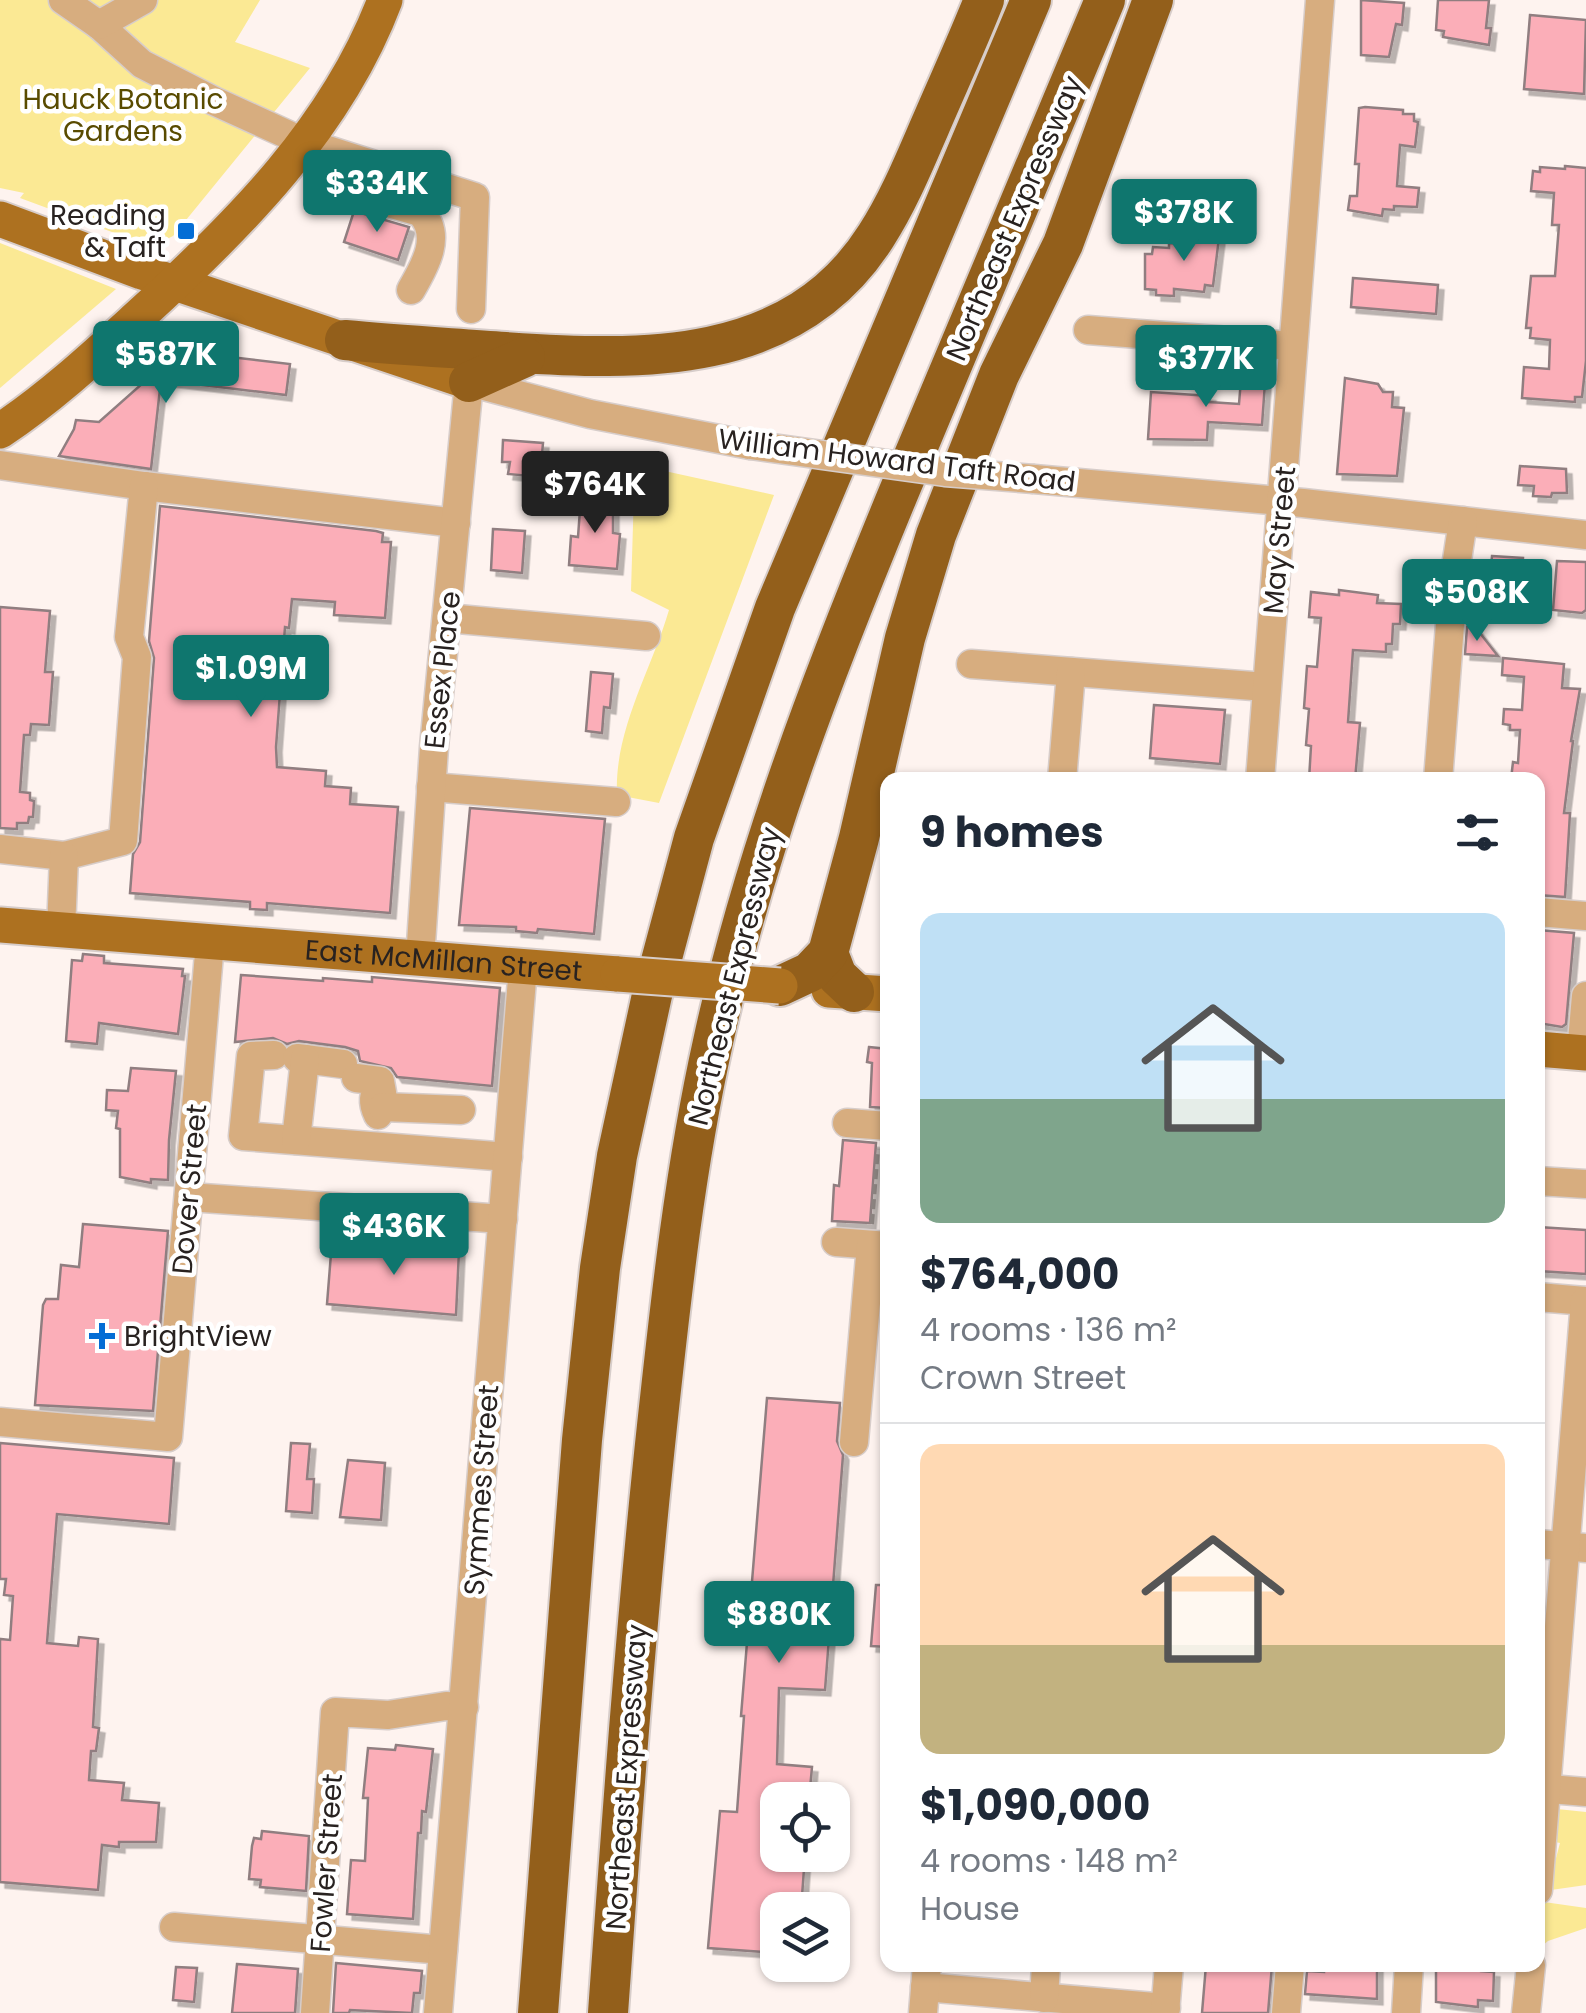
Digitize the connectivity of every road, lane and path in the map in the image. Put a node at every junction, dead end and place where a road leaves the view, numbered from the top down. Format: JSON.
{"nodes":[{"id":1,"x":63,"y":0,"type":"edge"},
{"id":2,"x":143,"y":0,"type":"edge"},
{"id":3,"x":385,"y":0,"type":"edge"},
{"id":4,"x":984,"y":0,"type":"edge"},
{"id":5,"x":1031,"y":0,"type":"edge"},
{"id":6,"x":1105,"y":0,"type":"edge"},
{"id":7,"x":1152,"y":0,"type":"edge"},
{"id":8,"x":1320,"y":0,"type":"edge"},
{"id":9,"x":98,"y":25,"type":"junction"},
{"id":10,"x":306,"y":144,"type":"junction"},
{"id":11,"x":336,"y":188,"type":"dead end"},
{"id":12,"x":0,"y":219,"type":"edge"},
{"id":13,"x":176,"y":283,"type":"junction"},
{"id":14,"x":410,"y":290,"type":"dead end"},
{"id":15,"x":470,"y":309,"type":"dead end"},
{"id":16,"x":1088,"y":330,"type":"dead end"},
{"id":17,"x":345,"y":340,"type":"junction"},
{"id":18,"x":1293,"y":346,"type":"junction"},
{"id":19,"x":533,"y":354,"type":"junction"},
{"id":20,"x":469,"y":382,"type":"junction"},
{"id":21,"x":0,"y":431,"type":"edge"},
{"id":22,"x":0,"y":465,"type":"edge"},
{"id":23,"x":144,"y":486,"type":"junction"},
{"id":24,"x":1282,"y":501,"type":"junction"},
{"id":25,"x":1463,"y":521,"type":"junction"},
{"id":26,"x":456,"y":523,"type":"junction"},
{"id":27,"x":1586,"y":535,"type":"edge"},
{"id":28,"x":447,"y":618,"type":"junction"},
{"id":29,"x":646,"y":636,"type":"dead end"},
{"id":30,"x":970,"y":664,"type":"dead end"},
{"id":31,"x":1071,"y":672,"type":"junction"},
{"id":32,"x":1266,"y":687,"type":"junction"},
{"id":33,"x":1063,"y":772,"type":"edge"},
{"id":34,"x":1261,"y":772,"type":"edge"},
{"id":35,"x":1439,"y":772,"type":"edge"},
{"id":36,"x":431,"y":787,"type":"junction"},
{"id":37,"x":616,"y":802,"type":"dead end"},
{"id":38,"x":0,"y":849,"type":"edge"},
{"id":39,"x":64,"y":856,"type":"junction"},
{"id":40,"x":1545,"y":913,"type":"edge"},
{"id":41,"x":1586,"y":916,"type":"edge"},
{"id":42,"x":0,"y":925,"type":"edge"},
{"id":43,"x":61,"y":930,"type":"junction"},
{"id":44,"x":210,"y":942,"type":"junction"},
{"id":45,"x":828,"y":952,"type":"junction"},
{"id":46,"x":420,"y":959,"type":"junction"},
{"id":47,"x":523,"y":967,"type":"junction"},
{"id":48,"x":780,"y":986,"type":"junction"},
{"id":49,"x":871,"y":993,"type":"edge"},
{"id":50,"x":1586,"y":996,"type":"edge"},
{"id":51,"x":1545,"y":1050,"type":"edge"},
{"id":52,"x":1584,"y":1053,"type":"edge"},
{"id":53,"x":292,"y":1057,"type":"junction"},
{"id":54,"x":461,"y":1110,"type":"dead end"},
{"id":55,"x":847,"y":1123,"type":"dead end"},
{"id":56,"x":880,"y":1129,"type":"edge"},
{"id":57,"x":296,"y":1140,"type":"junction"},
{"id":58,"x":508,"y":1157,"type":"junction"},
{"id":59,"x":1545,"y":1181,"type":"edge"},
{"id":60,"x":880,"y":1184,"type":"edge"},
{"id":61,"x":1586,"y":1184,"type":"edge"},
{"id":62,"x":189,"y":1197,"type":"junction"},
{"id":63,"x":503,"y":1219,"type":"junction"},
{"id":64,"x":877,"y":1239,"type":"edge"},
{"id":65,"x":836,"y":1242,"type":"dead end"},
{"id":66,"x":1545,"y":1298,"type":"edge"},
{"id":67,"x":1586,"y":1301,"type":"edge"},
{"id":68,"x":0,"y":1422,"type":"edge"},
{"id":69,"x":854,"y":1442,"type":"dead end"},
{"id":70,"x":1563,"y":1546,"type":"edge"},
{"id":71,"x":464,"y":1707,"type":"junction"},
{"id":72,"x":1545,"y":1753,"type":"edge"},
{"id":73,"x":1545,"y":1788,"type":"edge"},
{"id":74,"x":1586,"y":1792,"type":"edge"},
{"id":75,"x":174,"y":1927,"type":"dead end"},
{"id":76,"x":321,"y":1940,"type":"junction"},
{"id":77,"x":443,"y":1950,"type":"junction"},
{"id":78,"x":1046,"y":1972,"type":"edge"},
{"id":79,"x":1169,"y":1972,"type":"edge"},
{"id":80,"x":1289,"y":1972,"type":"edge"},
{"id":81,"x":1409,"y":1972,"type":"edge"},
{"id":82,"x":1530,"y":1972,"type":"edge"},
{"id":83,"x":925,"y":1988,"type":"edge"},
{"id":84,"x":1044,"y":1998,"type":"junction"},
{"id":85,"x":1166,"y":2010,"type":"edge"},
{"id":86,"x":315,"y":2013,"type":"edge"},
{"id":87,"x":438,"y":2013,"type":"edge"},
{"id":88,"x":538,"y":2013,"type":"edge"},
{"id":89,"x":608,"y":2013,"type":"edge"},
{"id":90,"x":1286,"y":2013,"type":"edge"},
{"id":91,"x":1406,"y":2013,"type":"edge"},
{"id":92,"x":1526,"y":2013,"type":"edge"}],
"edges":[{"from":1,"to":9,"type":"street"},
{"from":2,"to":9,"type":"street"},
{"from":3,"to":10,"type":"main road"},
{"from":4,"to":19,"type":"highway"},
{"from":5,"to":88,"type":"highway"},
{"from":6,"to":89,"type":"highway","name":"Northeast Expressway"},
{"from":7,"to":45,"type":"highway"},
{"from":8,"to":18,"type":"street","name":"May Street"},
{"from":9,"to":10,"type":"street"},
{"from":10,"to":13,"type":"main road"},
{"from":10,"to":15,"type":"street"},
{"from":11,"to":14,"type":"street"},
{"from":12,"to":13,"type":"main road","name":"William Howard Taft Road"},
{"from":13,"to":17,"type":"main road","name":"William Howard Taft Road"},
{"from":13,"to":21,"type":"main road"},
{"from":16,"to":18,"type":"street"},
{"from":17,"to":19,"type":"highway"},
{"from":17,"to":20,"type":"main road","name":"William Howard Taft Road"},
{"from":18,"to":24,"type":"street","name":"May Street"},
{"from":19,"to":20,"type":"highway"},
{"from":20,"to":24,"type":"street","name":"William Howard Taft Road","bridge":true},
{"from":20,"to":26,"type":"street","name":"Essex Place"},
{"from":22,"to":23,"type":"street"},
{"from":23,"to":26,"type":"street"},
{"from":23,"to":39,"type":"street"},
{"from":24,"to":25,"type":"street","name":"William Howard Taft Road"},
{"from":24,"to":32,"type":"street","name":"May Street"},
{"from":25,"to":27,"type":"street","name":"William Howard Taft Road"},
{"from":25,"to":35,"type":"street"},
{"from":26,"to":28,"type":"street","name":"Essex Place"},
{"from":28,"to":29,"type":"street"},
{"from":28,"to":36,"type":"street","name":"Essex Place"},
{"from":30,"to":31,"type":"street"},
{"from":31,"to":32,"type":"street"},
{"from":31,"to":33,"type":"street"},
{"from":32,"to":34,"type":"street","name":"May Street"},
{"from":36,"to":37,"type":"street"},
{"from":36,"to":46,"type":"street","name":"Essex Place"},
{"from":38,"to":39,"type":"street"},
{"from":39,"to":43,"type":"street"},
{"from":40,"to":41,"type":"street"},
{"from":42,"to":43,"type":"main road","name":"East McMillan Street"},
{"from":43,"to":44,"type":"main road","name":"East McMillan Street"},
{"from":44,"to":46,"type":"main road","name":"East McMillan Street"},
{"from":44,"to":62,"type":"street","name":"Dover Street"},
{"from":45,"to":48,"type":"highway"},
{"from":45,"to":49,"type":"highway"},
{"from":46,"to":47,"type":"main road","name":"East McMillan Street"},
{"from":47,"to":48,"type":"main road","name":"East McMillan Street","bridge":true},
{"from":47,"to":58,"type":"street","name":"Symmes Street"},
{"from":48,"to":49,"type":"main road","name":"East McMillan Street"},
{"from":50,"to":52,"type":"street"},
{"from":51,"to":52,"type":"main road"},
{"from":53,"to":54,"type":"street"},
{"from":53,"to":57,"type":"street"},
{"from":53,"to":57,"type":"street"},
{"from":55,"to":56,"type":"street"},
{"from":57,"to":58,"type":"street"},
{"from":58,"to":63,"type":"street","name":"Symmes Street"},
{"from":59,"to":61,"type":"street"},
{"from":60,"to":64,"type":"path"},
{"from":62,"to":63,"type":"street"},
{"from":62,"to":68,"type":"street","name":"Dover Street"},
{"from":63,"to":71,"type":"street","name":"Symmes Street"},
{"from":64,"to":65,"type":"street"},
{"from":64,"to":69,"type":"street"},
{"from":66,"to":67,"type":"street"},
{"from":67,"to":70,"type":"street"},
{"from":70,"to":72,"type":"street"},
{"from":71,"to":76,"type":"street","name":"Fowler Street"},
{"from":71,"to":77,"type":"street","name":"Symmes Street"},
{"from":73,"to":74,"type":"street"},
{"from":75,"to":76,"type":"street"},
{"from":76,"to":77,"type":"street"},
{"from":76,"to":86,"type":"street","name":"Fowler Street"},
{"from":77,"to":87,"type":"street","name":"Symmes Street"},
{"from":78,"to":84,"type":"street"},
{"from":79,"to":85,"type":"street"},
{"from":80,"to":90,"type":"street"},
{"from":81,"to":91,"type":"street"},
{"from":82,"to":92,"type":"street"},
{"from":83,"to":84,"type":"street"},
{"from":84,"to":85,"type":"street"}]}
